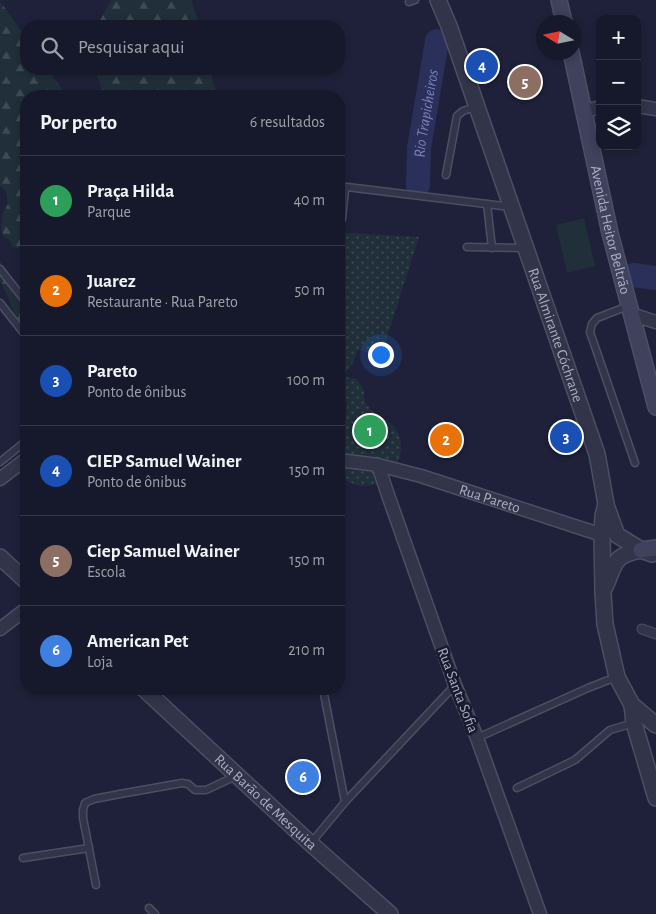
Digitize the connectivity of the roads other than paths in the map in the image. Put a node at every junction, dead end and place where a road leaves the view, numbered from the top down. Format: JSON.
{"nodes":[{"id":1,"x":438,"y":0,"type":"edge"},
{"id":2,"x":559,"y":0,"type":"edge"},
{"id":3,"x":562,"y":15,"type":"edge"},
{"id":4,"x":573,"y":60,"type":"edge"},
{"id":5,"x":477,"y":106,"type":"junction"},
{"id":6,"x":641,"y":107,"type":"edge"},
{"id":7,"x":596,"y":108,"type":"edge"},
{"id":8,"x":656,"y":109,"type":"edge"},
{"id":9,"x":584,"y":112,"type":"junction"},
{"id":10,"x":446,"y":175,"type":"dead end"},
{"id":11,"x":345,"y":190,"type":"edge"},
{"id":12,"x":487,"y":204,"type":"junction"},
{"id":13,"x":512,"y":207,"type":"junction"},
{"id":14,"x":467,"y":248,"type":"dead end"},
{"id":15,"x":492,"y":248,"type":"junction"},
{"id":16,"x":526,"y":248,"type":"junction"},
{"id":17,"x":0,"y":269,"type":"edge"},
{"id":18,"x":20,"y":294,"type":"edge"},
{"id":19,"x":0,"y":303,"type":"edge"},
{"id":20,"x":630,"y":310,"type":"junction"},
{"id":21,"x":656,"y":322,"type":"edge"},
{"id":22,"x":20,"y":328,"type":"edge"},
{"id":23,"x":656,"y":407,"type":"edge"},
{"id":24,"x":20,"y":446,"type":"edge"},
{"id":25,"x":345,"y":461,"type":"edge"},
{"id":26,"x":0,"y":462,"type":"edge"},
{"id":27,"x":20,"y":463,"type":"edge"},
{"id":28,"x":635,"y":464,"type":"dead end"},
{"id":29,"x":378,"y":465,"type":"junction"},
{"id":30,"x":0,"y":479,"type":"edge"},
{"id":31,"x":606,"y":504,"type":"junction"},
{"id":32,"x":602,"y":535,"type":"junction"},
{"id":33,"x":649,"y":549,"type":"edge"},
{"id":34,"x":656,"y":555,"type":"edge"},
{"id":35,"x":0,"y":557,"type":"edge"},
{"id":36,"x":20,"y":575,"type":"edge"},
{"id":37,"x":603,"y":593,"type":"junction"},
{"id":38,"x":20,"y":614,"type":"edge"},
{"id":39,"x":0,"y":629,"type":"edge"},
{"id":40,"x":642,"y":629,"type":"dead end"},
{"id":41,"x":656,"y":634,"type":"edge"},
{"id":42,"x":617,"y":676,"type":"junction"},
{"id":43,"x":455,"y":685,"type":"junction"},
{"id":44,"x":150,"y":695,"type":"edge"},
{"id":45,"x":324,"y":695,"type":"edge"},
{"id":46,"x":632,"y":705,"type":"junction"},
{"id":47,"x":634,"y":723,"type":"junction"},
{"id":48,"x":656,"y":725,"type":"edge"},
{"id":49,"x":477,"y":738,"type":"junction"},
{"id":50,"x":238,"y":776,"type":"junction"},
{"id":51,"x":517,"y":788,"type":"dead end"},
{"id":52,"x":656,"y":798,"type":"edge"},
{"id":53,"x":344,"y":802,"type":"junction"},
{"id":54,"x":310,"y":843,"type":"junction"},
{"id":55,"x":89,"y":848,"type":"junction"},
{"id":56,"x":23,"y":858,"type":"dead end"},
{"id":57,"x":96,"y":885,"type":"dead end"},
{"id":58,"x":149,"y":908,"type":"dead end"},
{"id":59,"x":156,"y":914,"type":"edge"},
{"id":60,"x":390,"y":914,"type":"edge"},
{"id":61,"x":540,"y":914,"type":"edge"}],
"edges":[{"from":1,"to":5,"type":"street","name":"Rua Almirante Cóchrane"},
{"from":2,"to":3,"type":"main road"},
{"from":4,"to":9,"type":"main road","name":"Avenida Heitor Beltrão"},
{"from":5,"to":10,"type":"lane"},
{"from":5,"to":13,"type":"street","name":"Rua Almirante Cóchrane"},
{"from":6,"to":8,"type":"street"},
{"from":7,"to":9,"type":"street"},
{"from":9,"to":20,"type":"main road","name":"Avenida Heitor Beltrão"},
{"from":11,"to":12,"type":"lane"},
{"from":12,"to":13,"type":"lane"},
{"from":12,"to":15,"type":"lane"},
{"from":13,"to":16,"type":"street","name":"Rua Almirante Cóchrane"},
{"from":14,"to":15,"type":"lane"},
{"from":15,"to":16,"type":"lane"},
{"from":16,"to":31,"type":"street","name":"Rua Almirante Cóchrane"},
{"from":17,"to":18,"type":"lane"},
{"from":19,"to":22,"type":"lane"},
{"from":20,"to":21,"type":"street"},
{"from":20,"to":23,"type":"main road","name":"Avenida Heitor Beltrão"},
{"from":20,"to":28,"type":"lane"},
{"from":24,"to":26,"type":"lane"},
{"from":25,"to":29,"type":"street","name":"Rua Pareto"},
{"from":27,"to":30,"type":"street"},
{"from":29,"to":32,"type":"street","name":"Rua Pareto"},
{"from":29,"to":43,"type":"street","name":"Rua Santa Sofia"},
{"from":31,"to":32,"type":"street","name":"Rua Almirante Cóchrane"},
{"from":31,"to":33,"type":"street"},
{"from":32,"to":37,"type":"street","name":"Rua Almirante Cóchrane"},
{"from":33,"to":34,"type":"street"},
{"from":33,"to":37,"type":"street"},
{"from":35,"to":36,"type":"street"},
{"from":37,"to":42,"type":"street","name":"Rua Almirante Cóchrane"},
{"from":38,"to":39,"type":"street"},
{"from":40,"to":41,"type":"street"},
{"from":42,"to":46,"type":"street","name":"Rua Almirante Cóchrane"},
{"from":42,"to":49,"type":"lane"},
{"from":43,"to":49,"type":"street","name":"Rua Santa Sofia"},
{"from":43,"to":53,"type":"lane"},
{"from":44,"to":50,"type":"street","name":"Rua Barão de Mesquita"},
{"from":45,"to":53,"type":"lane"},
{"from":46,"to":47,"type":"street"},
{"from":46,"to":48,"type":"street","name":"Rua Almirante Cóchrane"},
{"from":47,"to":51,"type":"lane"},
{"from":47,"to":52,"type":"street"},
{"from":49,"to":61,"type":"street","name":"Rua Santa Sofia"},
{"from":50,"to":54,"type":"street","name":"Rua Barão de Mesquita"},
{"from":50,"to":55,"type":"lane"},
{"from":53,"to":54,"type":"lane"},
{"from":54,"to":60,"type":"street","name":"Rua Barão de Mesquita"},
{"from":55,"to":56,"type":"lane"},
{"from":55,"to":57,"type":"lane"},
{"from":58,"to":59,"type":"lane"}]}
